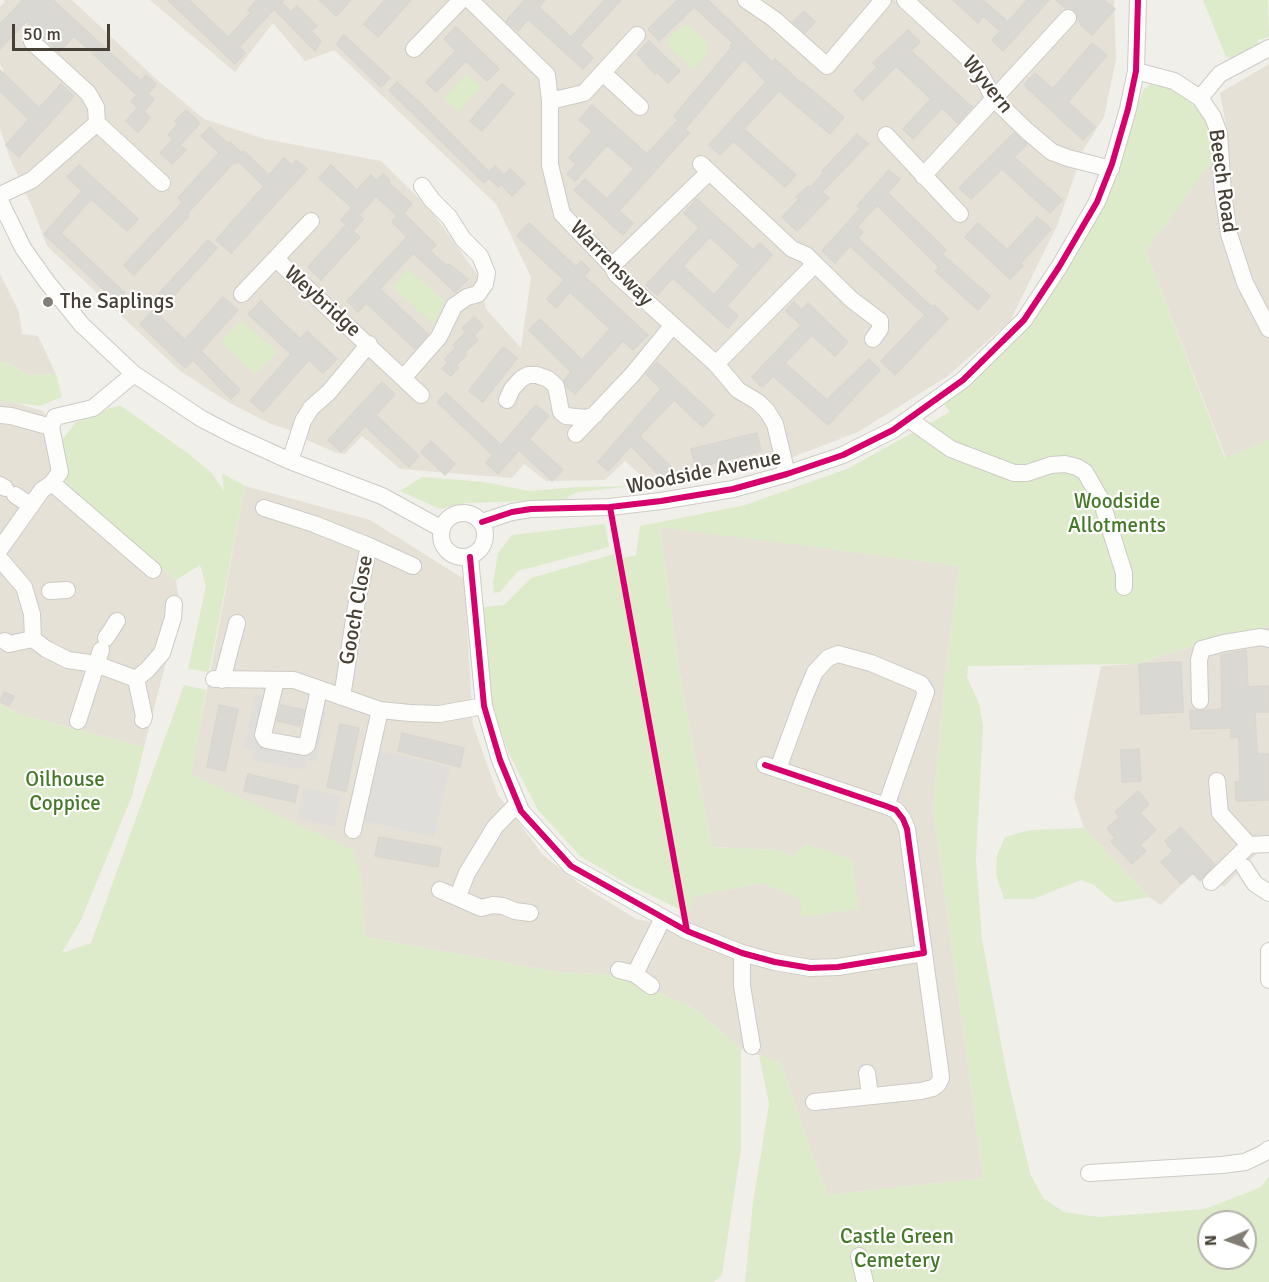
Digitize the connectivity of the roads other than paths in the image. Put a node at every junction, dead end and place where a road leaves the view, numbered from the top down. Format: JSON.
{"nodes":[{"id":1,"x":461,"y":0,"type":"edge"},
{"id":2,"x":470,"y":0,"type":"edge"},
{"id":3,"x":746,"y":0,"type":"edge"},
{"id":4,"x":883,"y":0,"type":"edge"},
{"id":5,"x":904,"y":0,"type":"edge"},
{"id":6,"x":1138,"y":0,"type":"edge"},
{"id":7,"x":1068,"y":18,"type":"dead end"},
{"id":8,"x":637,"y":35,"type":"dead end"},
{"id":9,"x":32,"y":42,"type":"dead end"},
{"id":10,"x":414,"y":48,"type":"dead end"},
{"id":11,"x":1269,"y":48,"type":"edge"},
{"id":12,"x":1136,"y":71,"type":"junction"},
{"id":13,"x":603,"y":73,"type":"junction"},
{"id":14,"x":1200,"y":98,"type":"junction"},
{"id":15,"x":994,"y":99,"type":"junction"},
{"id":16,"x":550,"y":101,"type":"junction"},
{"id":17,"x":640,"y":107,"type":"dead end"},
{"id":18,"x":97,"y":123,"type":"junction"},
{"id":19,"x":886,"y":135,"type":"dead end"},
{"id":20,"x":1111,"y":169,"type":"junction"},
{"id":21,"x":923,"y":176,"type":"junction"},
{"id":22,"x":162,"y":183,"type":"dead end"},
{"id":23,"x":422,"y":186,"type":"dead end"},
{"id":24,"x":0,"y":195,"type":"edge"},
{"id":25,"x":0,"y":201,"type":"edge"},
{"id":26,"x":960,"y":214,"type":"dead end"},
{"id":27,"x":311,"y":221,"type":"dead end"},
{"id":28,"x":276,"y":259,"type":"junction"},
{"id":29,"x":811,"y":260,"type":"junction"},
{"id":30,"x":612,"y":266,"type":"junction"},
{"id":31,"x":242,"y":294,"type":"dead end"},
{"id":32,"x":672,"y":326,"type":"junction"},
{"id":33,"x":1269,"y":329,"type":"edge"},
{"id":34,"x":873,"y":339,"type":"dead end"},
{"id":35,"x":369,"y":344,"type":"junction"},
{"id":36,"x":716,"y":364,"type":"junction"},
{"id":37,"x":134,"y":374,"type":"junction"},
{"id":38,"x":404,"y":377,"type":"junction"},
{"id":39,"x":421,"y":395,"type":"dead end"},
{"id":40,"x":507,"y":400,"type":"dead end"},
{"id":41,"x":0,"y":415,"type":"edge"},
{"id":42,"x":596,"y":415,"type":"junction"},
{"id":43,"x":910,"y":420,"type":"junction"},
{"id":44,"x":51,"y":427,"type":"junction"},
{"id":45,"x":576,"y":434,"type":"dead end"},
{"id":46,"x":290,"y":461,"type":"junction"},
{"id":47,"x":788,"y":474,"type":"junction"},
{"id":48,"x":52,"y":483,"type":"junction"},
{"id":49,"x":7,"y":490,"type":"edge"},
{"id":50,"x":31,"y":506,"type":"junction"},
{"id":51,"x":264,"y":508,"type":"dead end"},
{"id":52,"x":482,"y":522,"type":"junction"},
{"id":53,"x":442,"y":529,"type":"junction"},
{"id":54,"x":369,"y":546,"type":"junction"},
{"id":55,"x":0,"y":549,"type":"edge"},
{"id":56,"x":470,"y":557,"type":"junction"},
{"id":57,"x":0,"y":559,"type":"edge"},
{"id":58,"x":413,"y":566,"type":"dead end"},
{"id":59,"x":153,"y":570,"type":"dead end"},
{"id":60,"x":1124,"y":587,"type":"dead end"},
{"id":61,"x":67,"y":590,"type":"dead end"},
{"id":62,"x":38,"y":593,"type":"junction"},
{"id":63,"x":174,"y":604,"type":"dead end"},
{"id":64,"x":117,"y":621,"type":"dead end"},
{"id":65,"x":237,"y":623,"type":"dead end"},
{"id":66,"x":33,"y":639,"type":"junction"},
{"id":67,"x":1269,"y":639,"type":"edge"},
{"id":68,"x":5,"y":641,"type":"dead end"},
{"id":69,"x":101,"y":650,"type":"junction"},
{"id":70,"x":276,"y":680,"type":"junction"},
{"id":71,"x":141,"y":681,"type":"junction"},
{"id":72,"x":319,"y":689,"type":"junction"},
{"id":73,"x":342,"y":697,"type":"junction"},
{"id":74,"x":1200,"y":701,"type":"dead end"},
{"id":75,"x":484,"y":706,"type":"junction"},
{"id":76,"x":380,"y":710,"type":"junction"},
{"id":77,"x":143,"y":720,"type":"dead end"},
{"id":78,"x":78,"y":721,"type":"dead end"},
{"id":79,"x":1217,"y":781,"type":"dead end"},
{"id":80,"x":518,"y":803,"type":"junction"},
{"id":81,"x":886,"y":806,"type":"junction"},
{"id":82,"x":353,"y":830,"type":"dead end"},
{"id":83,"x":1269,"y":844,"type":"edge"},
{"id":84,"x":1249,"y":845,"type":"junction"},
{"id":85,"x":1244,"y":867,"type":"dead end"},
{"id":86,"x":1211,"y":882,"type":"dead end"},
{"id":87,"x":440,"y":890,"type":"dead end"},
{"id":88,"x":1269,"y":893,"type":"edge"},
{"id":89,"x":458,"y":896,"type":"junction"},
{"id":90,"x":520,"y":917,"type":"dead end"},
{"id":91,"x":663,"y":918,"type":"junction"},
{"id":92,"x":1269,"y":951,"type":"edge"},
{"id":93,"x":742,"y":953,"type":"junction"},
{"id":94,"x":924,"y":953,"type":"junction"},
{"id":95,"x":1269,"y":980,"type":"edge"},
{"id":96,"x":651,"y":986,"type":"dead end"},
{"id":97,"x":752,"y":1046,"type":"dead end"},
{"id":98,"x":867,"y":1073,"type":"dead end"},
{"id":99,"x":870,"y":1096,"type":"junction"},
{"id":100,"x":814,"y":1102,"type":"dead end"},
{"id":101,"x":1269,"y":1149,"type":"edge"},
{"id":102,"x":1089,"y":1173,"type":"dead end"},
{"id":103,"x":859,"y":1256,"type":"dead end"},
{"id":104,"x":865,"y":1282,"type":"edge"}],
"edges":[{"from":1,"to":10,"type":"street"},
{"from":2,"to":16,"type":"street","name":"Warrensway"},
{"from":3,"to":4,"type":"street"},
{"from":5,"to":15,"type":"street","name":"Wyvern"},
{"from":6,"to":12,"type":"street","name":"Woodside Avenue"},
{"from":7,"to":15,"type":"street"},
{"from":8,"to":13,"type":"street"},
{"from":9,"to":18,"type":"street"},
{"from":11,"to":14,"type":"street"},
{"from":12,"to":14,"type":"street","name":"Beech Road"},
{"from":12,"to":20,"type":"street","name":"Woodside Avenue"},
{"from":13,"to":16,"type":"street"},
{"from":13,"to":17,"type":"street"},
{"from":14,"to":33,"type":"street","name":"Beech Road"},
{"from":15,"to":20,"type":"street","name":"Wyvern"},
{"from":15,"to":21,"type":"street"},
{"from":16,"to":30,"type":"street","name":"Warrensway"},
{"from":18,"to":22,"type":"street"},
{"from":18,"to":24,"type":"street"},
{"from":19,"to":21,"type":"street"},
{"from":20,"to":43,"type":"street","name":"Woodside Avenue"},
{"from":21,"to":26,"type":"street"},
{"from":23,"to":38,"type":"street"},
{"from":25,"to":37,"type":"street"},
{"from":27,"to":28,"type":"street","name":"Weybridge"},
{"from":28,"to":31,"type":"street","name":"Weybridge"},
{"from":28,"to":35,"type":"street","name":"Weybridge"},
{"from":29,"to":30,"type":"street"},
{"from":29,"to":34,"type":"street"},
{"from":29,"to":36,"type":"street"},
{"from":30,"to":32,"type":"street","name":"Warrensway"},
{"from":32,"to":36,"type":"street","name":"Warrensway"},
{"from":32,"to":42,"type":"street"},
{"from":35,"to":38,"type":"street","name":"Weybridge"},
{"from":35,"to":46,"type":"street","name":"Weybridge"},
{"from":36,"to":47,"type":"street","name":"Warrensway"},
{"from":37,"to":44,"type":"street"},
{"from":37,"to":46,"type":"street"},
{"from":38,"to":39,"type":"street","name":"Weybridge"},
{"from":40,"to":42,"type":"street"},
{"from":41,"to":44,"type":"street"},
{"from":42,"to":45,"type":"street"},
{"from":43,"to":47,"type":"street","name":"Woodside Avenue"},
{"from":43,"to":60,"type":"street"},
{"from":44,"to":48,"type":"street"},
{"from":46,"to":53,"type":"street"},
{"from":47,"to":52,"type":"street","name":"Woodside Avenue"},
{"from":48,"to":50,"type":"street"},
{"from":48,"to":59,"type":"street"},
{"from":49,"to":50,"type":"street"},
{"from":50,"to":55,"type":"street"},
{"from":51,"to":54,"type":"street","name":"Gooch Close"},
{"from":52,"to":53,"type":"street"},
{"from":52,"to":56,"type":"street"},
{"from":53,"to":56,"type":"street"},
{"from":54,"to":58,"type":"street"},
{"from":54,"to":73,"type":"street","name":"Gooch Close"},
{"from":56,"to":75,"type":"street"},
{"from":57,"to":62,"type":"street"},
{"from":61,"to":62,"type":"street"},
{"from":62,"to":66,"type":"street"},
{"from":63,"to":71,"type":"street"},
{"from":64,"to":69,"type":"street"},
{"from":65,"to":70,"type":"street"},
{"from":66,"to":68,"type":"street"},
{"from":66,"to":69,"type":"street"},
{"from":67,"to":74,"type":"street"},
{"from":69,"to":71,"type":"street"},
{"from":69,"to":78,"type":"street"},
{"from":70,"to":72,"type":"street"},
{"from":70,"to":72,"type":"street"},
{"from":71,"to":77,"type":"street"},
{"from":72,"to":73,"type":"street"},
{"from":73,"to":76,"type":"street"},
{"from":75,"to":76,"type":"street"},
{"from":75,"to":80,"type":"street"},
{"from":76,"to":82,"type":"street"},
{"from":79,"to":84,"type":"street"},
{"from":80,"to":89,"type":"street"},
{"from":80,"to":91,"type":"street"},
{"from":81,"to":81,"type":"street"},
{"from":81,"to":94,"type":"street"},
{"from":83,"to":84,"type":"street"},
{"from":84,"to":86,"type":"street"},
{"from":85,"to":88,"type":"street"},
{"from":87,"to":89,"type":"street"},
{"from":89,"to":90,"type":"street"},
{"from":91,"to":93,"type":"street"},
{"from":91,"to":96,"type":"street"},
{"from":92,"to":95,"type":"street"},
{"from":93,"to":94,"type":"street"},
{"from":93,"to":97,"type":"street"},
{"from":94,"to":99,"type":"street"},
{"from":98,"to":99,"type":"street"},
{"from":99,"to":100,"type":"street"},
{"from":101,"to":102,"type":"street"},
{"from":103,"to":104,"type":"street"}]}
